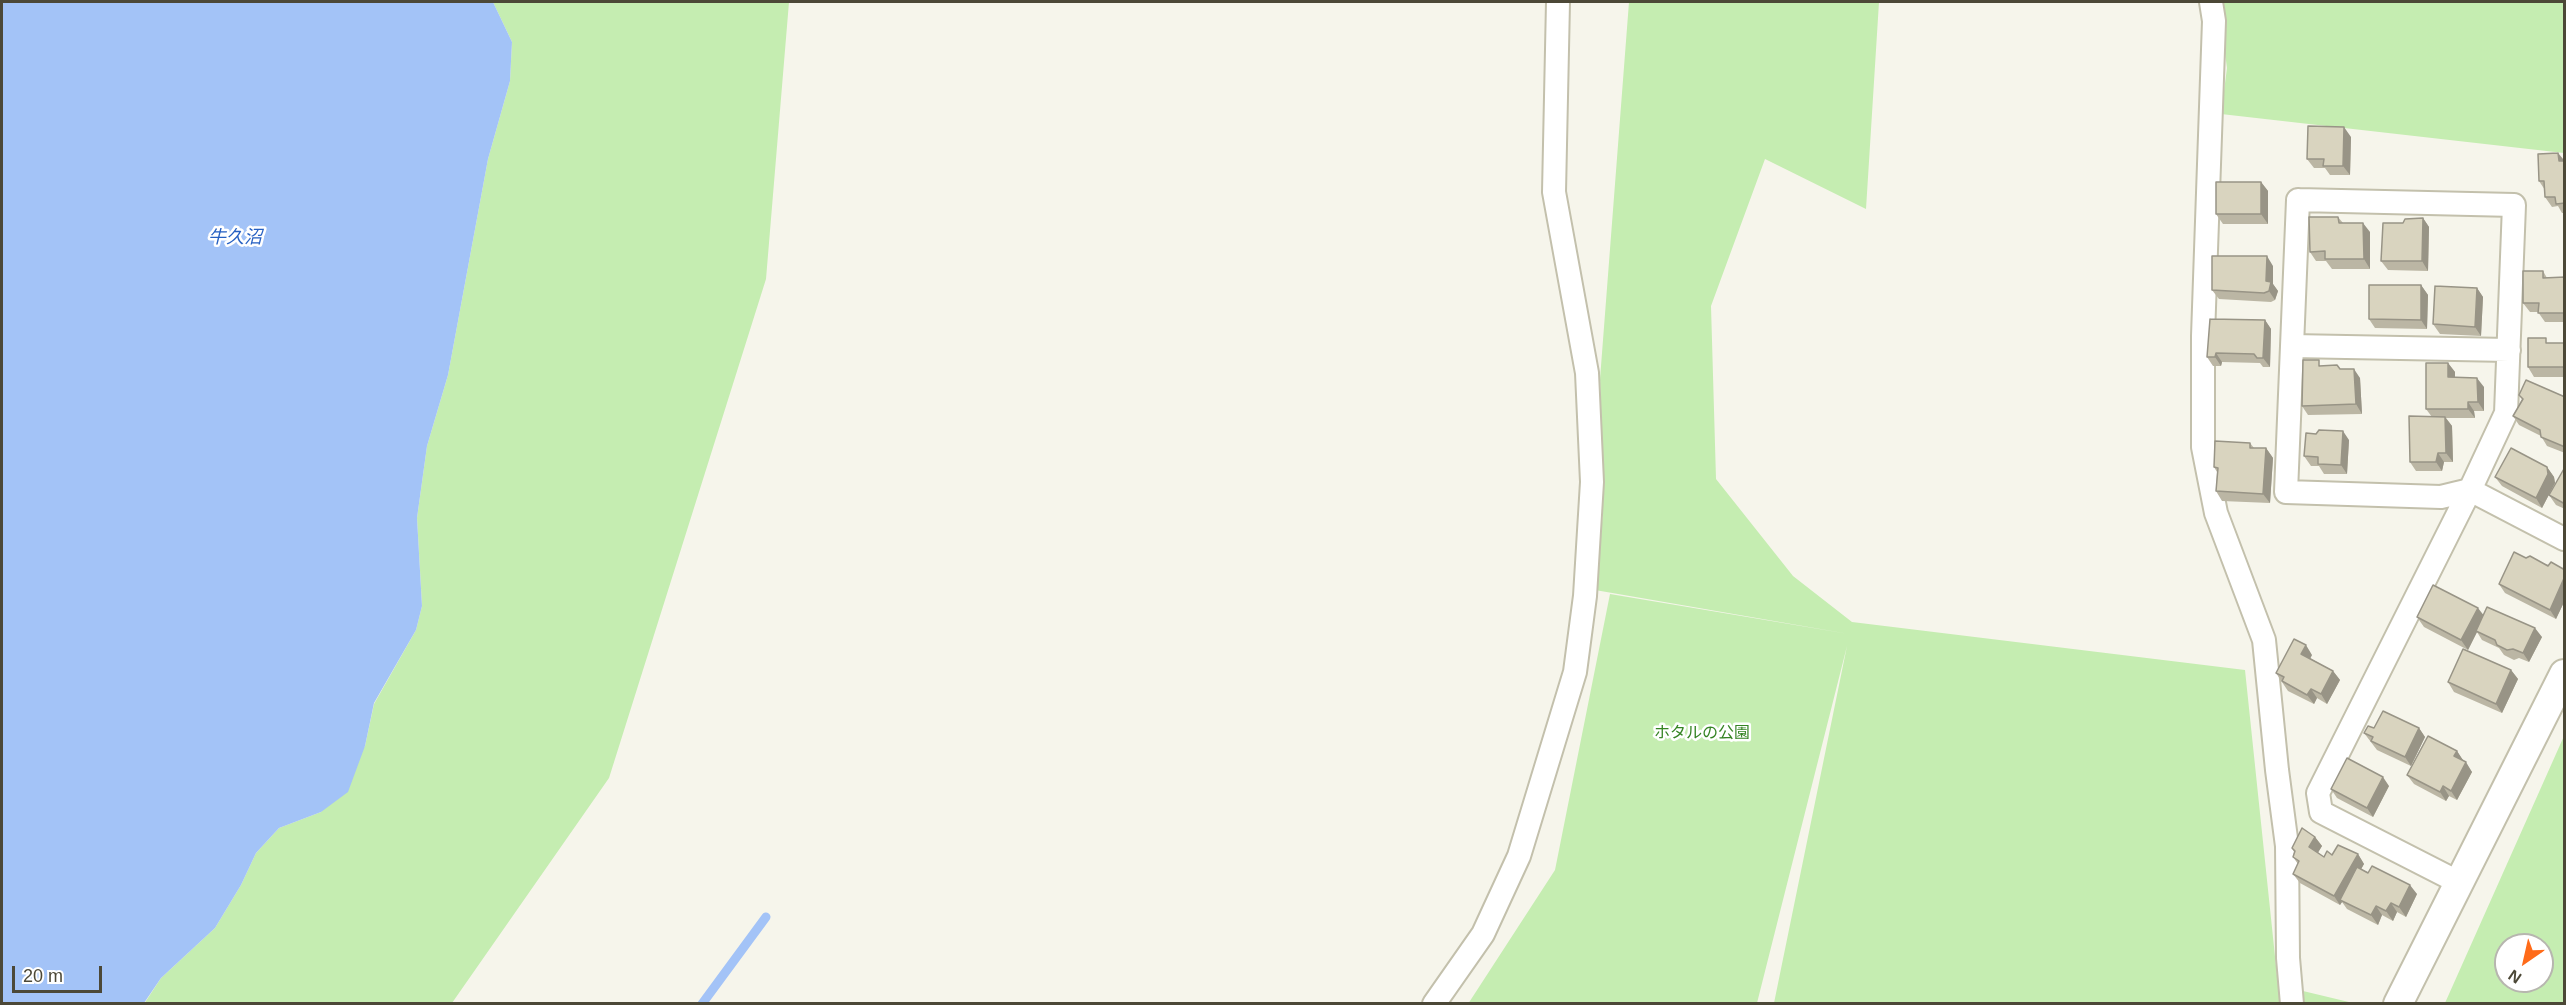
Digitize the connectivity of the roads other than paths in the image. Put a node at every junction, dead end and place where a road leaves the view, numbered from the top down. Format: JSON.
{"nodes":[{"id":1,"x":1558,"y":2,"type":"edge"},
{"id":2,"x":2211,"y":2,"type":"edge"},
{"id":3,"x":2292,"y":346,"type":"junction"},
{"id":4,"x":2509,"y":350,"type":"junction"},
{"id":5,"x":2470,"y":490,"type":"junction"},
{"id":6,"x":2565,"y":539,"type":"edge"},
{"id":7,"x":2565,"y":674,"type":"edge"},
{"id":8,"x":2460,"y":883,"type":"junction"},
{"id":9,"x":1434,"y":1004,"type":"edge"},
{"id":10,"x":2292,"y":1004,"type":"edge"},
{"id":11,"x":2398,"y":1004,"type":"edge"}],
"edges":[{"from":1,"to":9,"type":"street"},
{"from":2,"to":10,"type":"street"},
{"from":3,"to":4,"type":"street"},
{"from":3,"to":4,"type":"street"},
{"from":3,"to":5,"type":"street"},
{"from":4,"to":5,"type":"street"},
{"from":5,"to":6,"type":"street"},
{"from":5,"to":8,"type":"street"},
{"from":7,"to":8,"type":"street"},
{"from":8,"to":11,"type":"street"}]}
